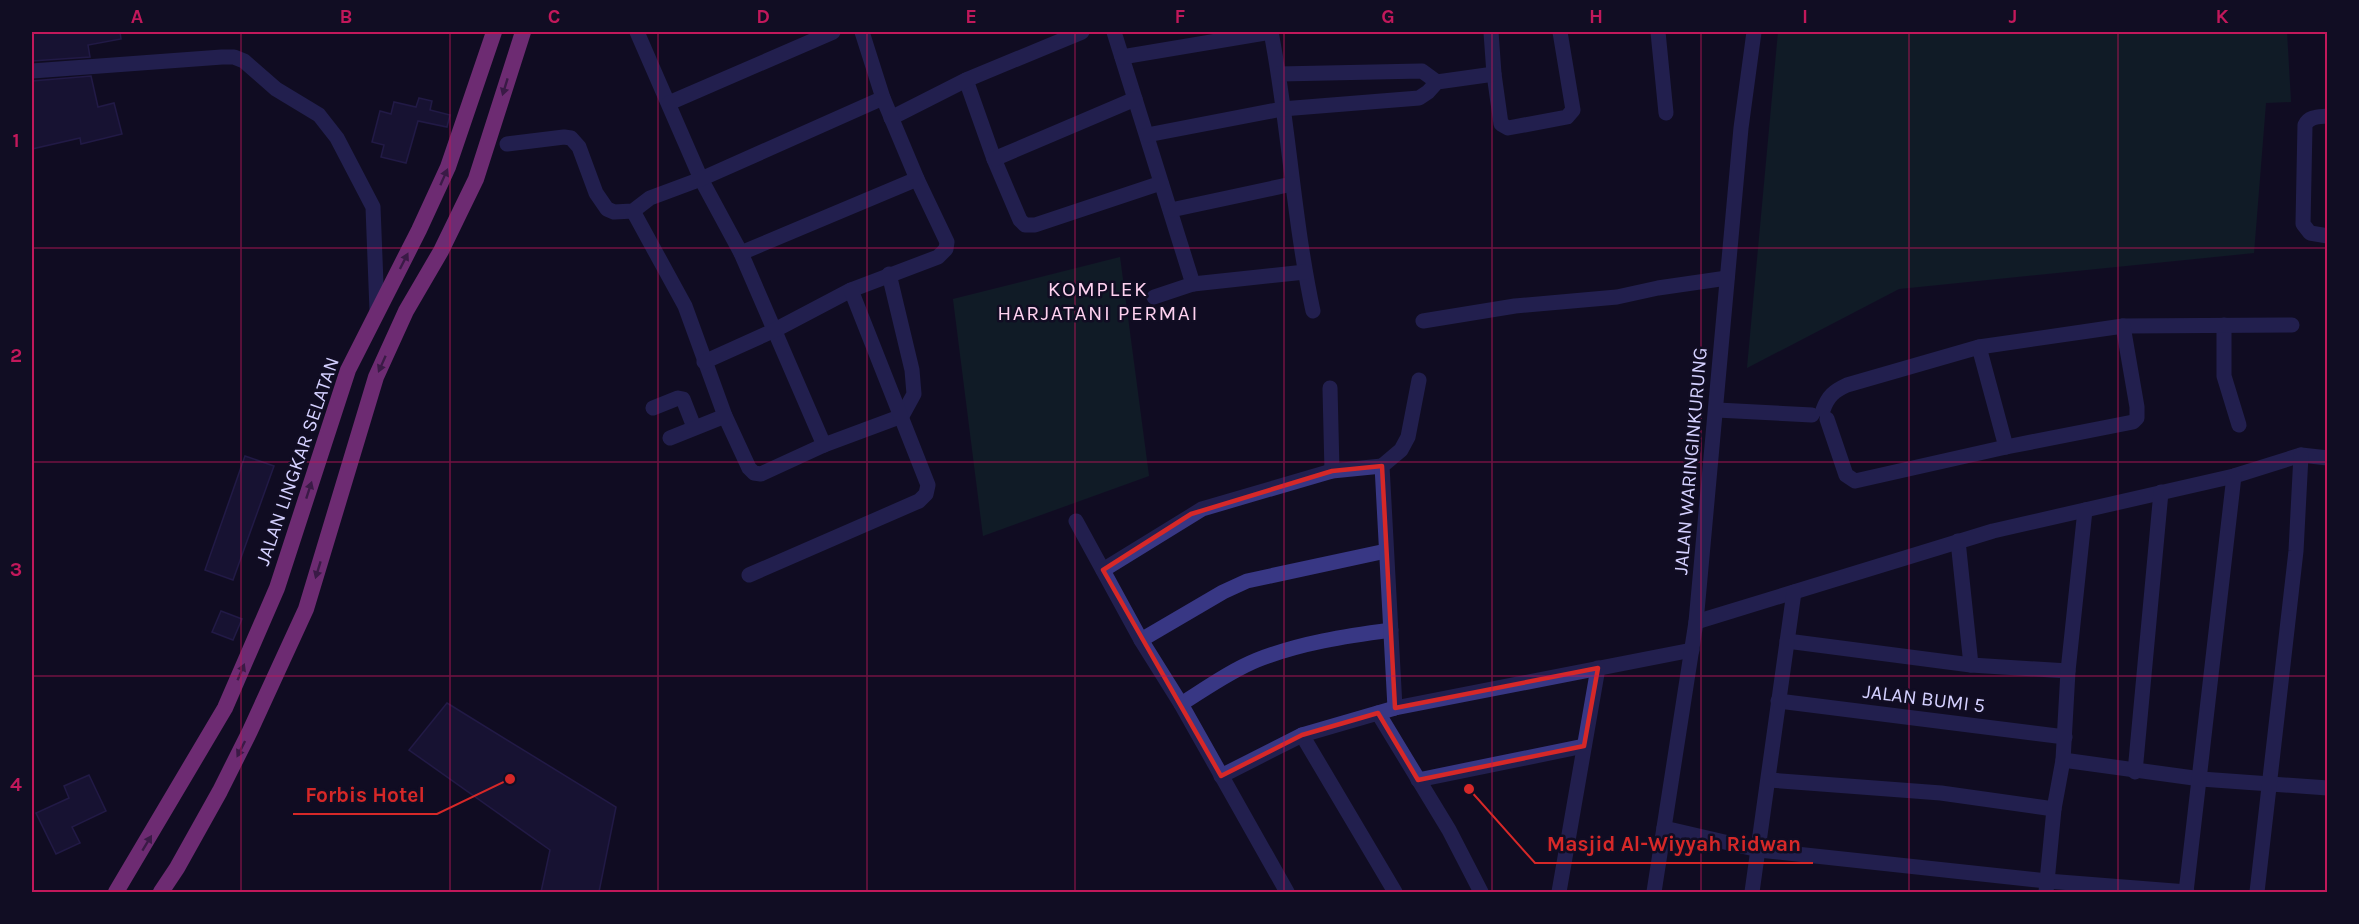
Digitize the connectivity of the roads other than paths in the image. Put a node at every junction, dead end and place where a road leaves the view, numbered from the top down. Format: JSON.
{"nodes":[{"id":1,"x":494,"y":32,"type":"edge"},
{"id":2,"x":523,"y":32,"type":"edge"},
{"id":3,"x":637,"y":32,"type":"edge"},
{"id":4,"x":833,"y":32,"type":"edge"},
{"id":5,"x":862,"y":32,"type":"edge"},
{"id":6,"x":1082,"y":32,"type":"edge"},
{"id":7,"x":1114,"y":32,"type":"edge"},
{"id":8,"x":1271,"y":32,"type":"edge"},
{"id":9,"x":1491,"y":32,"type":"edge"},
{"id":10,"x":1560,"y":32,"type":"edge"},
{"id":11,"x":1658,"y":32,"type":"edge"},
{"id":12,"x":1754,"y":32,"type":"edge"},
{"id":13,"x":1122,"y":57,"type":"junction"},
{"id":14,"x":32,"y":71,"type":"edge"},
{"id":15,"x":1279,"y":74,"type":"junction"},
{"id":16,"x":1494,"y":74,"type":"junction"},
{"id":17,"x":966,"y":80,"type":"junction"},
{"id":18,"x":1437,"y":82,"type":"junction"},
{"id":19,"x":883,"y":98,"type":"junction"},
{"id":20,"x":1135,"y":99,"type":"junction"},
{"id":21,"x":669,"y":103,"type":"junction"},
{"id":22,"x":1282,"y":109,"type":"junction"},
{"id":23,"x":1666,"y":113,"type":"dead end"},
{"id":24,"x":2328,"y":116,"type":"edge"},
{"id":25,"x":891,"y":118,"type":"junction"},
{"id":26,"x":1147,"y":135,"type":"junction"},
{"id":27,"x":507,"y":144,"type":"dead end"},
{"id":28,"x":994,"y":159,"type":"junction"},
{"id":29,"x":700,"y":179,"type":"junction"},
{"id":30,"x":917,"y":179,"type":"junction"},
{"id":31,"x":1161,"y":183,"type":"junction"},
{"id":32,"x":1292,"y":184,"type":"junction"},
{"id":33,"x":1170,"y":210,"type":"junction"},
{"id":34,"x":633,"y":211,"type":"junction"},
{"id":35,"x":2328,"y":237,"type":"edge"},
{"id":36,"x":741,"y":254,"type":"junction"},
{"id":37,"x":1305,"y":272,"type":"junction"},
{"id":38,"x":889,"y":274,"type":"junction"},
{"id":39,"x":1727,"y":279,"type":"junction"},
{"id":40,"x":1193,"y":284,"type":"junction"},
{"id":41,"x":851,"y":290,"type":"junction"},
{"id":42,"x":1154,"y":297,"type":"dead end"},
{"id":43,"x":377,"y":310,"type":"junction"},
{"id":44,"x":1313,"y":311,"type":"dead end"},
{"id":45,"x":1423,"y":321,"type":"dead end"},
{"id":46,"x":2224,"y":325,"type":"junction"},
{"id":47,"x":2292,"y":325,"type":"dead end"},
{"id":48,"x":2123,"y":326,"type":"junction"},
{"id":49,"x":775,"y":330,"type":"junction"},
{"id":50,"x":1979,"y":347,"type":"junction"},
{"id":51,"x":704,"y":362,"type":"junction"},
{"id":52,"x":1419,"y":380,"type":"dead end"},
{"id":53,"x":1330,"y":388,"type":"dead end"},
{"id":54,"x":653,"y":408,"type":"dead end"},
{"id":55,"x":1716,"y":410,"type":"junction"},
{"id":56,"x":1821,"y":414,"type":"junction"},
{"id":57,"x":725,"y":416,"type":"junction"},
{"id":58,"x":902,"y":416,"type":"junction"},
{"id":59,"x":2239,"y":425,"type":"dead end"},
{"id":60,"x":694,"y":427,"type":"junction"},
{"id":61,"x":670,"y":438,"type":"dead end"},
{"id":62,"x":825,"y":445,"type":"junction"},
{"id":63,"x":2006,"y":447,"type":"junction"},
{"id":64,"x":2301,"y":455,"type":"junction"},
{"id":65,"x":2328,"y":458,"type":"edge"},
{"id":66,"x":1382,"y":466,"type":"junction"},
{"id":67,"x":1332,"y":471,"type":"junction"},
{"id":68,"x":2234,"y":476,"type":"junction"},
{"id":69,"x":2161,"y":492,"type":"junction"},
{"id":70,"x":2085,"y":510,"type":"junction"},
{"id":71,"x":1076,"y":521,"type":"dead end"},
{"id":72,"x":1958,"y":541,"type":"junction"},
{"id":73,"x":1386,"y":551,"type":"junction"},
{"id":74,"x":1103,"y":570,"type":"junction"},
{"id":75,"x":749,"y":575,"type":"dead end"},
{"id":76,"x":1794,"y":592,"type":"junction"},
{"id":77,"x":1696,"y":622,"type":"junction"},
{"id":78,"x":1391,"y":630,"type":"junction"},
{"id":79,"x":1141,"y":640,"type":"junction"},
{"id":80,"x":1787,"y":641,"type":"junction"},
{"id":81,"x":1692,"y":650,"type":"junction"},
{"id":82,"x":1971,"y":665,"type":"junction"},
{"id":83,"x":1598,"y":668,"type":"junction"},
{"id":84,"x":2068,"y":671,"type":"junction"},
{"id":85,"x":1778,"y":701,"type":"junction"},
{"id":86,"x":1181,"y":704,"type":"junction"},
{"id":87,"x":1395,"y":708,"type":"junction"},
{"id":88,"x":1378,"y":713,"type":"junction"},
{"id":89,"x":1302,"y":735,"type":"junction"},
{"id":90,"x":2065,"y":737,"type":"junction"},
{"id":91,"x":1584,"y":746,"type":"junction"},
{"id":92,"x":2063,"y":760,"type":"junction"},
{"id":93,"x":2135,"y":772,"type":"junction"},
{"id":94,"x":1221,"y":776,"type":"junction"},
{"id":95,"x":2201,"y":779,"type":"junction"},
{"id":96,"x":1418,"y":780,"type":"junction"},
{"id":97,"x":1769,"y":780,"type":"junction"},
{"id":98,"x":2270,"y":785,"type":"junction"},
{"id":99,"x":2328,"y":789,"type":"edge"},
{"id":100,"x":2054,"y":809,"type":"junction"},
{"id":101,"x":1664,"y":828,"type":"junction"},
{"id":102,"x":1759,"y":850,"type":"junction"},
{"id":103,"x":2046,"y":887,"type":"edge"},
{"id":104,"x":2122,"y":890,"type":"edge"},
{"id":105,"x":116,"y":892,"type":"edge"},
{"id":106,"x":160,"y":892,"type":"edge"},
{"id":107,"x":1287,"y":892,"type":"edge"},
{"id":108,"x":1395,"y":892,"type":"edge"},
{"id":109,"x":1481,"y":892,"type":"edge"},
{"id":110,"x":1559,"y":892,"type":"edge"},
{"id":111,"x":1654,"y":892,"type":"edge"},
{"id":112,"x":1752,"y":892,"type":"edge"},
{"id":113,"x":2186,"y":892,"type":"edge"},
{"id":114,"x":2257,"y":892,"type":"edge"}],
"edges":[{"from":43,"to":1,"type":"highway","name":"JALAN LINGKAR SELATAN","one_way":true},
{"from":2,"to":106,"type":"highway","one_way":true},
{"from":3,"to":21,"type":"street"},
{"from":4,"to":21,"type":"street"},
{"from":5,"to":19,"type":"street"},
{"from":6,"to":17,"type":"street"},
{"from":7,"to":13,"type":"street"},
{"from":8,"to":13,"type":"street"},
{"from":8,"to":15,"type":"street"},
{"from":9,"to":16,"type":"street"},
{"from":10,"to":16,"type":"street"},
{"from":11,"to":23,"type":"street"},
{"from":12,"to":39,"type":"street","name":"JALAN WARINGINKURUNG"},
{"from":13,"to":20,"type":"street"},
{"from":14,"to":43,"type":"street"},
{"from":15,"to":18,"type":"street"},
{"from":15,"to":22,"type":"street"},
{"from":16,"to":18,"type":"street"},
{"from":17,"to":25,"type":"street"},
{"from":17,"to":28,"type":"street"},
{"from":18,"to":22,"type":"street"},
{"from":19,"to":25,"type":"street"},
{"from":19,"to":29,"type":"street"},
{"from":20,"to":26,"type":"street"},
{"from":20,"to":28,"type":"street"},
{"from":21,"to":29,"type":"street"},
{"from":22,"to":26,"type":"street"},
{"from":22,"to":32,"type":"street"},
{"from":24,"to":35,"type":"street"},
{"from":25,"to":30,"type":"street"},
{"from":26,"to":31,"type":"street"},
{"from":27,"to":34,"type":"street"},
{"from":28,"to":31,"type":"street"},
{"from":29,"to":34,"type":"street"},
{"from":29,"to":36,"type":"street"},
{"from":30,"to":36,"type":"street"},
{"from":30,"to":38,"type":"street"},
{"from":31,"to":33,"type":"street"},
{"from":32,"to":33,"type":"street"},
{"from":32,"to":37,"type":"street"},
{"from":33,"to":40,"type":"street"},
{"from":34,"to":51,"type":"street"},
{"from":36,"to":49,"type":"street"},
{"from":37,"to":40,"type":"street"},
{"from":37,"to":44,"type":"street"},
{"from":38,"to":41,"type":"street"},
{"from":38,"to":58,"type":"street"},
{"from":39,"to":45,"type":"street"},
{"from":39,"to":55,"type":"street","name":"JALAN WARINGINKURUNG"},
{"from":40,"to":42,"type":"street"},
{"from":41,"to":49,"type":"street"},
{"from":41,"to":58,"type":"street"},
{"from":105,"to":43,"type":"highway","name":"JALAN LINGKAR SELATAN","one_way":true},
{"from":46,"to":47,"type":"street"},
{"from":46,"to":48,"type":"street"},
{"from":46,"to":59,"type":"street"},
{"from":48,"to":50,"type":"street"},
{"from":48,"to":63,"type":"street"},
{"from":49,"to":51,"type":"street"},
{"from":49,"to":62,"type":"street"},
{"from":50,"to":56,"type":"street"},
{"from":50,"to":63,"type":"street"},
{"from":51,"to":57,"type":"street"},
{"from":52,"to":66,"type":"street"},
{"from":53,"to":67,"type":"street"},
{"from":54,"to":60,"type":"street"},
{"from":55,"to":56,"type":"street"},
{"from":55,"to":77,"type":"street","name":"JALAN WARINGINKURUNG"},
{"from":56,"to":63,"type":"street"},
{"from":57,"to":60,"type":"street"},
{"from":57,"to":62,"type":"street"},
{"from":58,"to":62,"type":"street"},
{"from":58,"to":75,"type":"street"},
{"from":60,"to":61,"type":"street"},
{"from":64,"to":65,"type":"street"},
{"from":64,"to":68,"type":"street"},
{"from":64,"to":98,"type":"street"},
{"from":66,"to":67,"type":"street"},
{"from":66,"to":73,"type":"street"},
{"from":67,"to":74,"type":"street"},
{"from":68,"to":69,"type":"street"},
{"from":68,"to":95,"type":"street"},
{"from":69,"to":70,"type":"street"},
{"from":69,"to":93,"type":"street"},
{"from":70,"to":72,"type":"street"},
{"from":70,"to":84,"type":"street"},
{"from":71,"to":74,"type":"street"},
{"from":72,"to":76,"type":"street"},
{"from":72,"to":82,"type":"street"},
{"from":73,"to":78,"type":"street"},
{"from":73,"to":79,"type":"street"},
{"from":74,"to":79,"type":"street"},
{"from":76,"to":77,"type":"street"},
{"from":76,"to":80,"type":"street"},
{"from":77,"to":81,"type":"street","name":"JALAN WARINGINKURUNG"},
{"from":78,"to":86,"type":"street"},
{"from":78,"to":87,"type":"street"},
{"from":79,"to":86,"type":"street"},
{"from":80,"to":82,"type":"street"},
{"from":80,"to":85,"type":"street"},
{"from":81,"to":83,"type":"street"},
{"from":81,"to":101,"type":"street","name":"JALAN WARINGINKURUNG"},
{"from":82,"to":84,"type":"street"},
{"from":83,"to":87,"type":"street"},
{"from":83,"to":91,"type":"street"},
{"from":84,"to":90,"type":"street"},
{"from":85,"to":90,"type":"street","name":"JALAN BUMI 5"},
{"from":85,"to":97,"type":"street"},
{"from":86,"to":94,"type":"street"},
{"from":87,"to":88,"type":"street"},
{"from":88,"to":89,"type":"street"},
{"from":88,"to":96,"type":"street"},
{"from":89,"to":94,"type":"street"},
{"from":89,"to":108,"type":"street"},
{"from":90,"to":92,"type":"street"},
{"from":91,"to":96,"type":"street"},
{"from":91,"to":110,"type":"street"},
{"from":92,"to":93,"type":"street"},
{"from":92,"to":100,"type":"street"},
{"from":93,"to":95,"type":"street"},
{"from":94,"to":107,"type":"street"},
{"from":95,"to":98,"type":"street"},
{"from":95,"to":113,"type":"street"},
{"from":96,"to":109,"type":"street"},
{"from":97,"to":100,"type":"street"},
{"from":97,"to":102,"type":"street"},
{"from":98,"to":99,"type":"street"},
{"from":98,"to":114,"type":"street"},
{"from":100,"to":103,"type":"street"},
{"from":101,"to":102,"type":"street"},
{"from":101,"to":111,"type":"street","name":"JALAN WARINGINKURUNG"},
{"from":102,"to":103,"type":"street"},
{"from":102,"to":112,"type":"street"},
{"from":103,"to":104,"type":"street"},
{"from":104,"to":113,"type":"street"}]}
